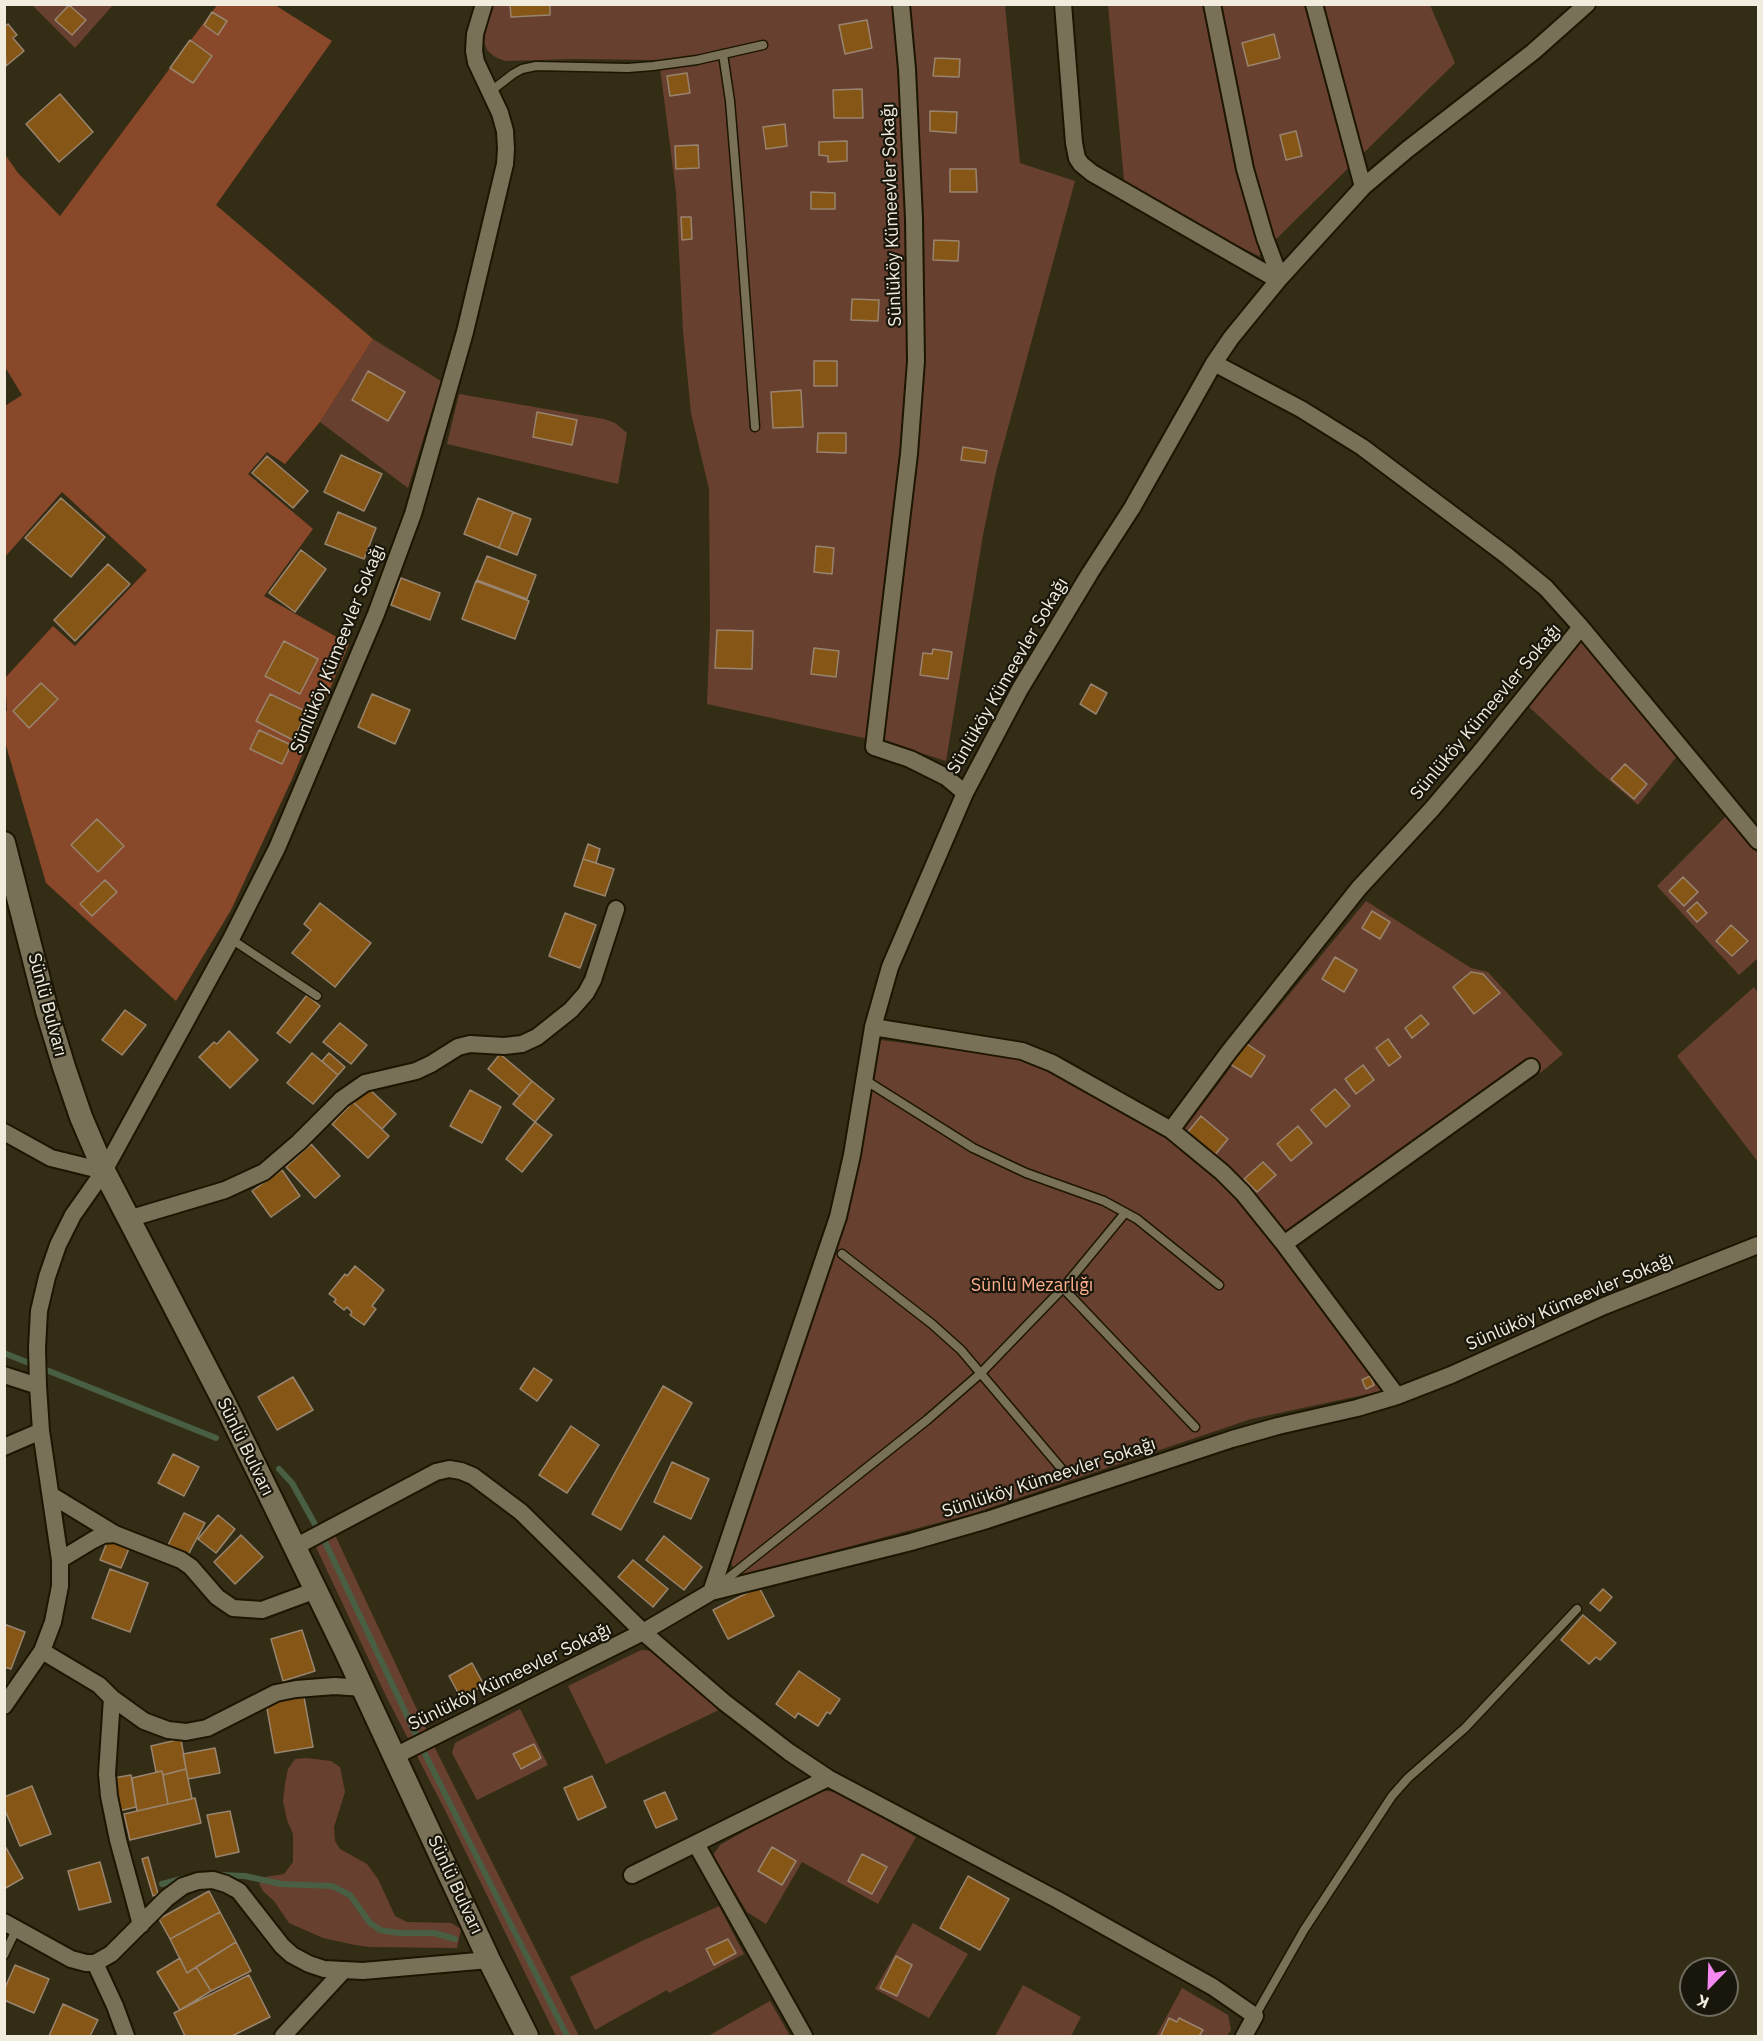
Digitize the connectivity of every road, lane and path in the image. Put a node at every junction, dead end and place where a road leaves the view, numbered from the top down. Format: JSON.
{"nodes":[{"id":1,"x":484,"y":4,"type":"edge"},
{"id":2,"x":902,"y":4,"type":"edge"},
{"id":3,"x":1063,"y":4,"type":"edge"},
{"id":4,"x":1212,"y":4,"type":"edge"},
{"id":5,"x":1314,"y":4,"type":"edge"},
{"id":6,"x":1587,"y":4,"type":"edge"},
{"id":7,"x":763,"y":45,"type":"dead end"},
{"id":8,"x":723,"y":54,"type":"junction"},
{"id":9,"x":490,"y":91,"type":"junction"},
{"id":10,"x":1364,"y":187,"type":"junction"},
{"id":11,"x":1279,"y":279,"type":"junction"},
{"id":12,"x":1214,"y":363,"type":"junction"},
{"id":13,"x":755,"y":427,"type":"dead end"},
{"id":14,"x":1581,"y":627,"type":"junction"},
{"id":15,"x":965,"y":793,"type":"junction"},
{"id":16,"x":1758,"y":841,"type":"edge"},
{"id":17,"x":4,"y":843,"type":"edge"},
{"id":18,"x":616,"y":909,"type":"dead end"},
{"id":19,"x":231,"y":939,"type":"junction"},
{"id":20,"x":317,"y":996,"type":"dead end"},
{"id":21,"x":873,"y":1026,"type":"junction"},
{"id":22,"x":1531,"y":1067,"type":"dead end"},
{"id":23,"x":865,"y":1080,"type":"junction"},
{"id":24,"x":1171,"y":1130,"type":"junction"},
{"id":25,"x":4,"y":1132,"type":"edge"},
{"id":26,"x":104,"y":1171,"type":"junction"},
{"id":27,"x":1125,"y":1213,"type":"junction"},
{"id":28,"x":128,"y":1219,"type":"junction"},
{"id":29,"x":1284,"y":1244,"type":"junction"},
{"id":30,"x":1758,"y":1245,"type":"edge"},
{"id":31,"x":842,"y":1254,"type":"dead end"},
{"id":32,"x":1218,"y":1285,"type":"dead end"},
{"id":33,"x":1063,"y":1288,"type":"junction"},
{"id":34,"x":981,"y":1373,"type":"junction"},
{"id":35,"x":4,"y":1375,"type":"edge"},
{"id":36,"x":38,"y":1386,"type":"junction"},
{"id":37,"x":1396,"y":1395,"type":"junction"},
{"id":38,"x":1196,"y":1427,"type":"dead end"},
{"id":39,"x":41,"y":1431,"type":"junction"},
{"id":40,"x":4,"y":1447,"type":"edge"},
{"id":41,"x":1066,"y":1474,"type":"dead end"},
{"id":42,"x":51,"y":1495,"type":"junction"},
{"id":43,"x":115,"y":1534,"type":"junction"},
{"id":44,"x":295,"y":1547,"type":"junction"},
{"id":45,"x":60,"y":1560,"type":"junction"},
{"id":46,"x":316,"y":1590,"type":"junction"},
{"id":47,"x":711,"y":1592,"type":"junction"},
{"id":48,"x":1576,"y":1609,"type":"dead end"},
{"id":49,"x":643,"y":1632,"type":"junction"},
{"id":50,"x":42,"y":1651,"type":"junction"},
{"id":51,"x":363,"y":1688,"type":"junction"},
{"id":52,"x":112,"y":1698,"type":"junction"},
{"id":53,"x":4,"y":1706,"type":"edge"},
{"id":54,"x":395,"y":1756,"type":"junction"},
{"id":55,"x":828,"y":1778,"type":"junction"},
{"id":56,"x":696,"y":1844,"type":"junction"},
{"id":57,"x":632,"y":1875,"type":"dead end"},
{"id":58,"x":11,"y":1924,"type":"edge"},
{"id":59,"x":141,"y":1925,"type":"junction"},
{"id":60,"x":4,"y":1955,"type":"edge"},
{"id":61,"x":489,"y":1960,"type":"junction"},
{"id":62,"x":95,"y":1963,"type":"junction"},
{"id":63,"x":343,"y":1971,"type":"junction"},
{"id":64,"x":1255,"y":2016,"type":"junction"},
{"id":65,"x":126,"y":2037,"type":"edge"},
{"id":66,"x":283,"y":2037,"type":"edge"},
{"id":67,"x":527,"y":2037,"type":"edge"},
{"id":68,"x":804,"y":2037,"type":"edge"},
{"id":69,"x":1244,"y":2037,"type":"edge"}],
"edges":[{"from":1,"to":9,"type":"street","name":"Sünlüköy Kümeevler Sokağı"},
{"from":2,"to":15,"type":"street","name":"Sünlüköy Kümeevler Sokağı"},
{"from":3,"to":11,"type":"street"},
{"from":4,"to":11,"type":"street"},
{"from":5,"to":10,"type":"street"},
{"from":6,"to":10,"type":"street","name":"Sünlüköy Kümeevler Sokağı"},
{"from":7,"to":8,"type":"lane"},
{"from":8,"to":9,"type":"lane"},
{"from":8,"to":13,"type":"lane"},
{"from":9,"to":19,"type":"street","name":"Sünlüköy Kümeevler Sokağı"},
{"from":10,"to":11,"type":"street","name":"Sünlüköy Kümeevler Sokağı"},
{"from":11,"to":12,"type":"street","name":"Sünlüköy Kümeevler Sokağı"},
{"from":12,"to":14,"type":"street","name":"Sünlüköy Kümeevler Sokağı"},
{"from":12,"to":15,"type":"street","name":"Sünlüköy Kümeevler Sokağı"},
{"from":14,"to":16,"type":"street","name":"Sünlüköy Kümeevler Sokağı"},
{"from":14,"to":24,"type":"street","name":"Sünlüköy Kümeevler Sokağı"},
{"from":15,"to":21,"type":"street","name":"Sünlüköy Kümeevler Sokağı"},
{"from":17,"to":26,"type":"main road","name":"Sünlü Bulvarı"},
{"from":18,"to":28,"type":"street"},
{"from":19,"to":20,"type":"lane"},
{"from":19,"to":26,"type":"street","name":"Sünlüköy Kümeevler Sokağı"},
{"from":21,"to":23,"type":"street","name":"Sünlüköy Kümeevler Sokağı"},
{"from":21,"to":24,"type":"street"},
{"from":22,"to":29,"type":"street"},
{"from":23,"to":27,"type":"lane"},
{"from":23,"to":47,"type":"street","name":"Sünlüköy Kümeevler Sokağı"},
{"from":24,"to":29,"type":"street"},
{"from":25,"to":26,"type":"street"},
{"from":26,"to":28,"type":"main road","name":"Sünlü Bulvarı"},
{"from":26,"to":36,"type":"street","name":"Sünlüköy Kümeevler Sokağı"},
{"from":27,"to":32,"type":"lane"},
{"from":27,"to":33,"type":"lane"},
{"from":28,"to":44,"type":"main road","name":"Sünlü Bulvarı"},
{"from":29,"to":37,"type":"street"},
{"from":30,"to":37,"type":"street","name":"Sünlüköy Kümeevler Sokağı"},
{"from":31,"to":34,"type":"lane"},
{"from":33,"to":34,"type":"lane"},
{"from":33,"to":38,"type":"lane"},
{"from":34,"to":41,"type":"lane"},
{"from":34,"to":47,"type":"lane"},
{"from":35,"to":36,"type":"street"},
{"from":36,"to":39,"type":"street","name":"Sünlüköy Kümeevler Sokağı"},
{"from":37,"to":47,"type":"street","name":"Sünlüköy Kümeevler Sokağı"},
{"from":39,"to":40,"type":"street"},
{"from":39,"to":42,"type":"street","name":"Sünlüköy Kümeevler Sokağı"},
{"from":42,"to":43,"type":"street"},
{"from":42,"to":45,"type":"street","name":"Sünlüköy Kümeevler Sokağı"},
{"from":43,"to":45,"type":"street"},
{"from":43,"to":46,"type":"street"},
{"from":44,"to":46,"type":"main road","name":"Sünlü Bulvarı"},
{"from":44,"to":49,"type":"street","name":"Sünlüköy Kümeevler Sokağı"},
{"from":45,"to":50,"type":"street","name":"Sünlüköy Kümeevler Sokağı"},
{"from":46,"to":51,"type":"main road","name":"Sünlü Bulvarı"},
{"from":47,"to":49,"type":"street","name":"Sünlüköy Kümeevler Sokağı"},
{"from":48,"to":64,"type":"lane"},
{"from":49,"to":54,"type":"street","name":"Sünlüköy Kümeevler Sokağı"},
{"from":49,"to":55,"type":"street","name":"Sünlüköy Kümeevler Sokağı"},
{"from":50,"to":52,"type":"street"},
{"from":50,"to":53,"type":"street","name":"Sünlüköy Kümeevler Sokağı"},
{"from":51,"to":52,"type":"street"},
{"from":51,"to":54,"type":"main road","name":"Sünlü Bulvarı"},
{"from":52,"to":59,"type":"street"},
{"from":54,"to":61,"type":"main road","name":"Sünlü Bulvarı"},
{"from":55,"to":56,"type":"street"},
{"from":55,"to":64,"type":"street","name":"Sünlüköy Kümeevler Sokağı"},
{"from":56,"to":57,"type":"street"},
{"from":56,"to":68,"type":"street"},
{"from":58,"to":60,"type":"lane"},
{"from":58,"to":62,"type":"street"},
{"from":59,"to":62,"type":"street"},
{"from":59,"to":63,"type":"street"},
{"from":61,"to":63,"type":"street"},
{"from":61,"to":67,"type":"main road","name":"Sünlü Bulvarı"},
{"from":62,"to":65,"type":"street"},
{"from":63,"to":66,"type":"street"},
{"from":64,"to":69,"type":"street"}]}
